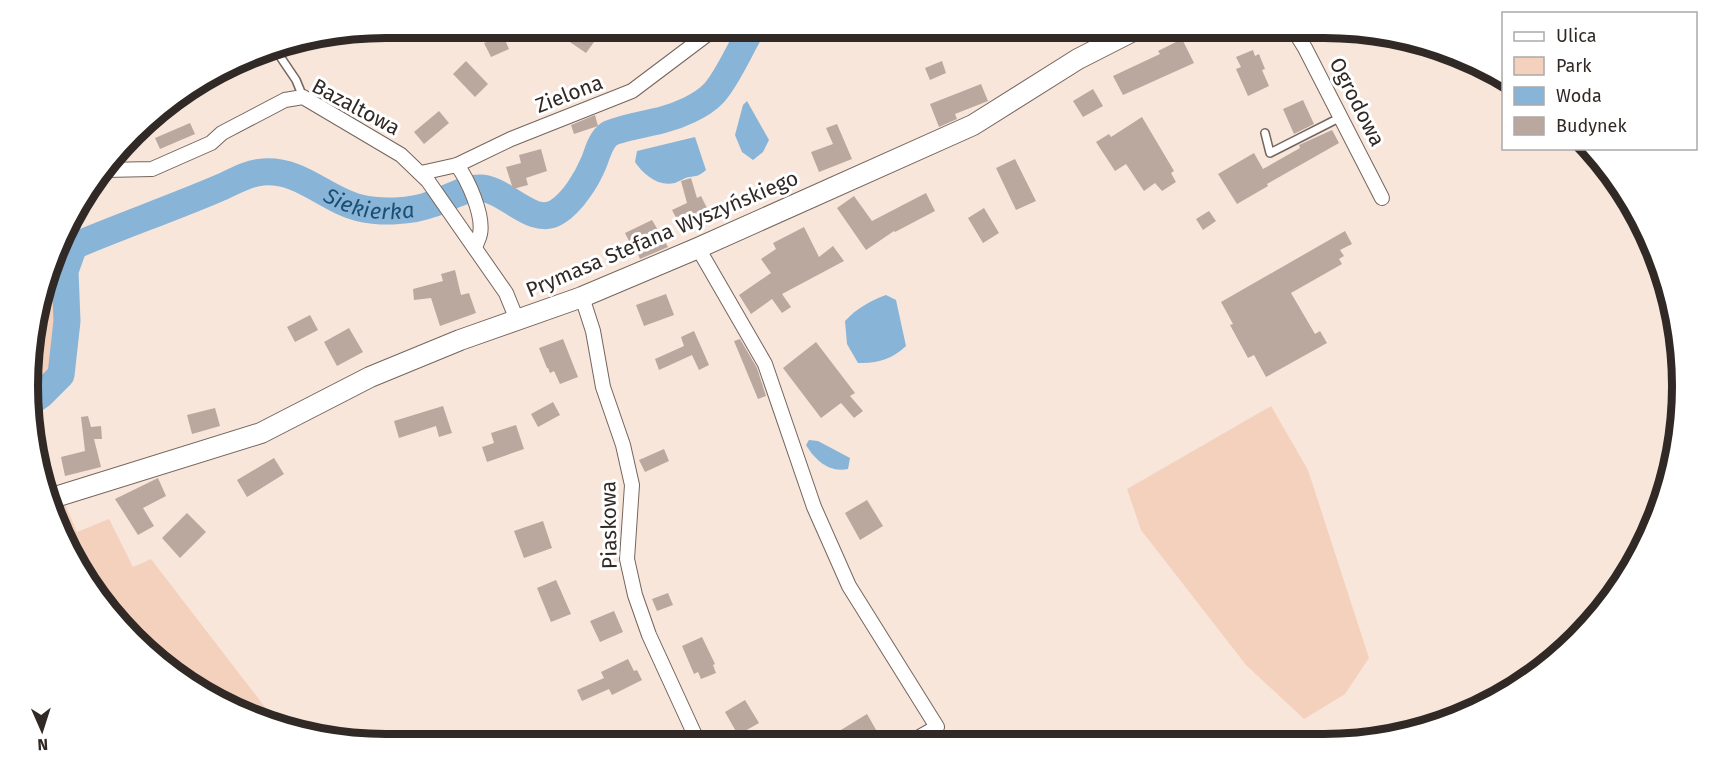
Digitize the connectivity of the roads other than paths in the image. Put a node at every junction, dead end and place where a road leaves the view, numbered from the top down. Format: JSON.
{"nodes":[{"id":1,"x":704,"y":37,"type":"edge"},
{"id":2,"x":1121,"y":37,"type":"edge"},
{"id":3,"x":1298,"y":37,"type":"edge"},
{"id":4,"x":279,"y":54,"type":"edge"},
{"id":5,"x":303,"y":98,"type":"junction"},
{"id":6,"x":1341,"y":117,"type":"junction"},
{"id":7,"x":1265,"y":133,"type":"dead end"},
{"id":8,"x":457,"y":165,"type":"junction"},
{"id":9,"x":113,"y":170,"type":"edge"},
{"id":10,"x":424,"y":177,"type":"junction"},
{"id":11,"x":1382,"y":198,"type":"dead end"},
{"id":12,"x":475,"y":248,"type":"junction"},
{"id":13,"x":698,"y":248,"type":"junction"},
{"id":14,"x":582,"y":297,"type":"junction"},
{"id":15,"x":517,"y":320,"type":"junction"},
{"id":16,"x":56,"y":497,"type":"edge"},
{"id":17,"x":694,"y":734,"type":"edge"},
{"id":18,"x":925,"y":734,"type":"edge"}],
"edges":[{"from":1,"to":8,"type":"street","name":"Zielona"},
{"from":2,"to":13,"type":"main road","name":"Prymasa Stefana Wyszyńskiego"},
{"from":3,"to":6,"type":"street","name":"Ogrodowa"},
{"from":4,"to":5,"type":"lane"},
{"from":5,"to":9,"type":"street","name":"Bazaltowa"},
{"from":5,"to":10,"type":"street","name":"Bazaltowa"},
{"from":6,"to":7,"type":"lane"},
{"from":6,"to":11,"type":"street","name":"Ogrodowa"},
{"from":8,"to":10,"type":"street","name":"Zielona"},
{"from":8,"to":12,"type":"street"},
{"from":10,"to":12,"type":"street","name":"Bazaltowa"},
{"from":12,"to":15,"type":"street","name":"Bazaltowa"},
{"from":13,"to":14,"type":"main road","name":"Prymasa Stefana Wyszyńskiego"},
{"from":13,"to":18,"type":"street"},
{"from":14,"to":15,"type":"main road","name":"Prymasa Stefana Wyszyńskiego"},
{"from":14,"to":17,"type":"street","name":"Piaskowa"},
{"from":15,"to":16,"type":"main road","name":"Prymasa Stefana Wyszyńskiego"}]}
